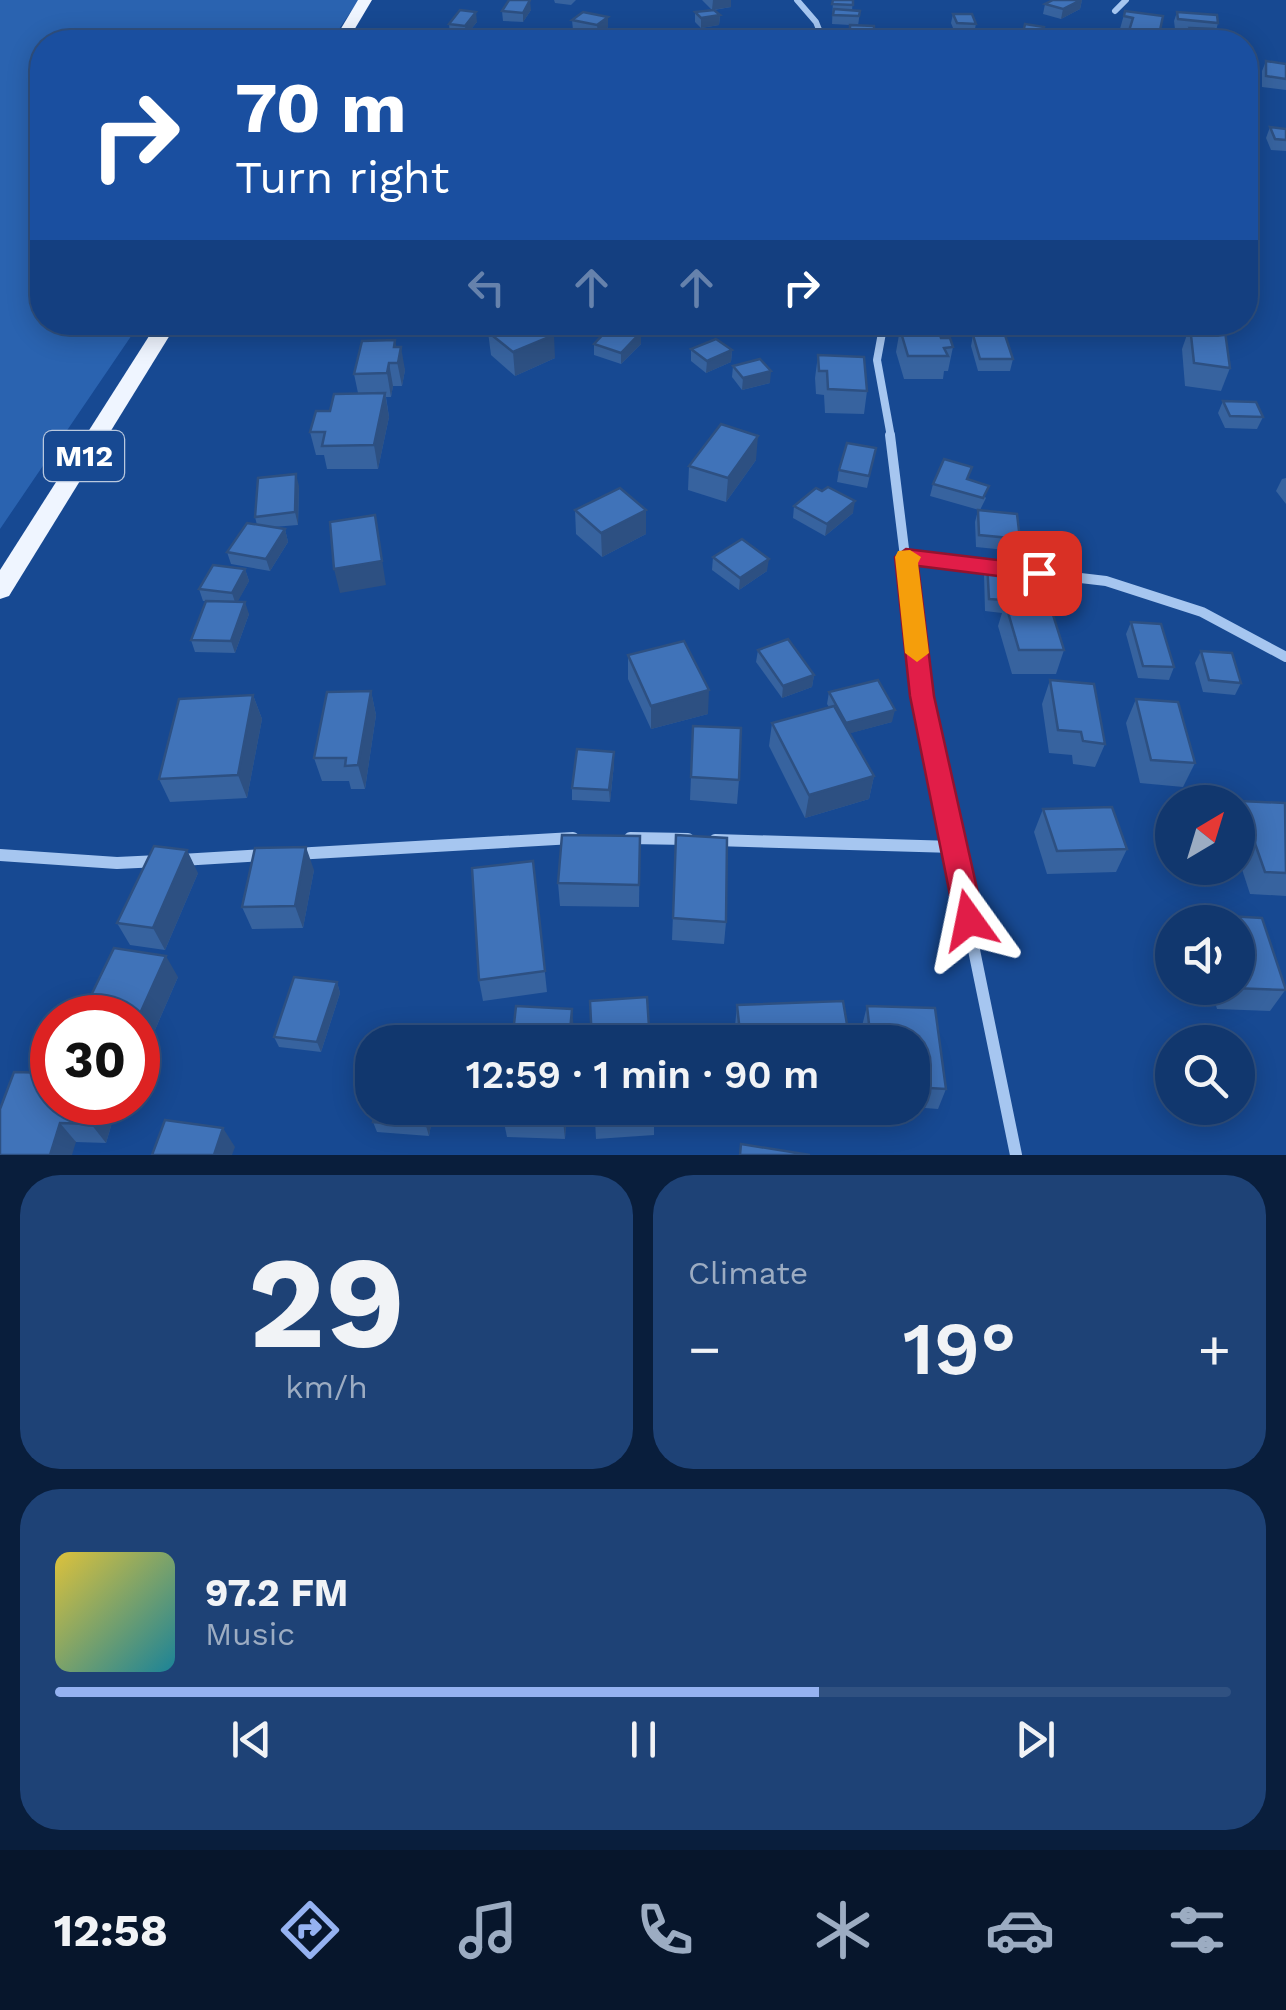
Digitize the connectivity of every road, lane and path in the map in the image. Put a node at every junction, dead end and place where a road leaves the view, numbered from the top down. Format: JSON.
{"nodes":[{"id":1,"x":365,"y":0,"type":"edge"},
{"id":2,"x":809,"y":0,"type":"edge"},
{"id":3,"x":1126,"y":0,"type":"edge"},
{"id":4,"x":799,"y":2,"type":"edge"},
{"id":5,"x":1115,"y":11,"type":"dead end"},
{"id":6,"x":347,"y":30,"type":"edge"},
{"id":7,"x":819,"y":30,"type":"edge"},
{"id":8,"x":160,"y":335,"type":"edge"},
{"id":9,"x":882,"y":335,"type":"edge"},
{"id":10,"x":906,"y":557,"type":"junction"},
{"id":11,"x":0,"y":590,"type":"edge"},
{"id":12,"x":1286,"y":658,"type":"edge"},
{"id":13,"x":596,"y":837,"type":"edge"},
{"id":14,"x":616,"y":837,"type":"edge"},
{"id":15,"x":954,"y":847,"type":"junction"},
{"id":16,"x":289,"y":854,"type":"edge"},
{"id":17,"x":0,"y":855,"type":"edge"},
{"id":18,"x":270,"y":855,"type":"edge"},
{"id":19,"x":1016,"y":1155,"type":"edge"}],
"edges":[{"from":1,"to":6,"type":"main road"},
{"from":2,"to":4,"type":"street"},
{"from":3,"to":5,"type":"street"},
{"from":4,"to":7,"type":"street"},
{"from":8,"to":11,"type":"main road","number":"M12"},
{"from":9,"to":10,"type":"street"},
{"from":10,"to":12,"type":"street"},
{"from":10,"to":15,"type":"street"},
{"from":13,"to":16,"type":"street"},
{"from":14,"to":15,"type":"street"},
{"from":15,"to":19,"type":"street"},
{"from":17,"to":18,"type":"street"}]}
